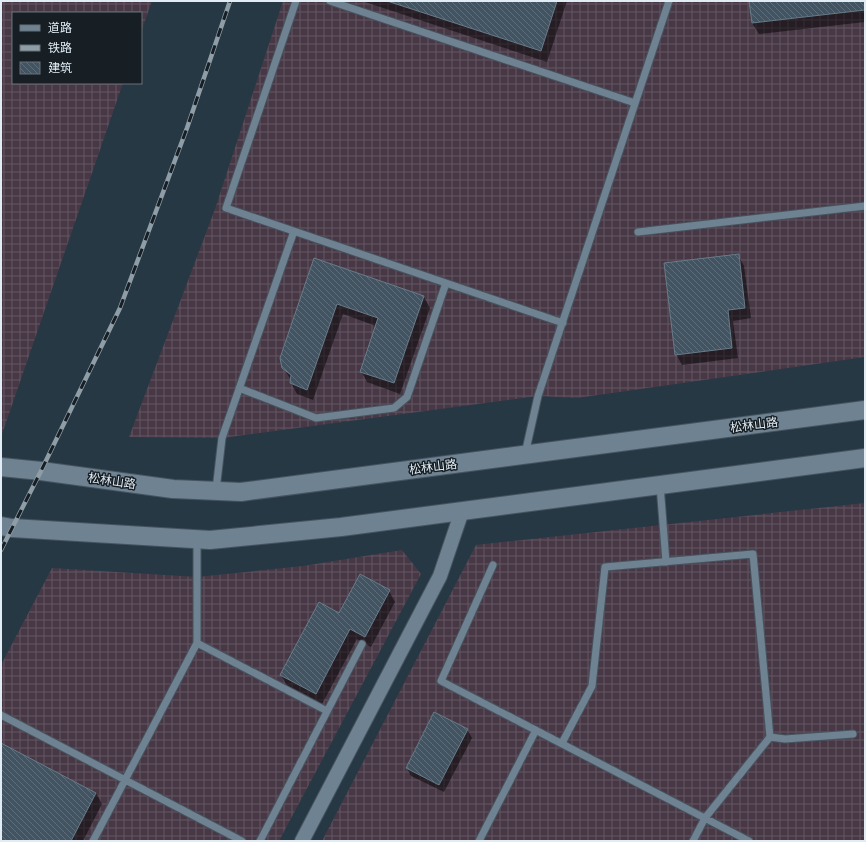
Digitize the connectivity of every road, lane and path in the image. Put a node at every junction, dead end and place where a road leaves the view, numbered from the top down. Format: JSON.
{"nodes":[{"id":1,"x":296,"y":1,"type":"edge"},
{"id":2,"x":330,"y":1,"type":"edge"},
{"id":3,"x":670,"y":1,"type":"edge"},
{"id":4,"x":636,"y":103,"type":"junction"},
{"id":5,"x":865,"y":206,"type":"edge"},
{"id":6,"x":294,"y":230,"type":"junction"},
{"id":7,"x":638,"y":232,"type":"dead end"},
{"id":8,"x":446,"y":283,"type":"junction"},
{"id":9,"x":563,"y":323,"type":"junction"},
{"id":10,"x":239,"y":388,"type":"junction"},
{"id":11,"x":865,"y":410,"type":"edge"},
{"id":12,"x":525,"y":455,"type":"junction"},
{"id":13,"x":865,"y":458,"type":"edge"},
{"id":14,"x":1,"y":467,"type":"edge"},
{"id":15,"x":660,"y":484,"type":"junction"},
{"id":16,"x":216,"y":491,"type":"junction"},
{"id":17,"x":462,"y":511,"type":"junction"},
{"id":18,"x":1,"y":526,"type":"edge"},
{"id":19,"x":197,"y":539,"type":"junction"},
{"id":20,"x":666,"y":562,"type":"junction"},
{"id":21,"x":493,"y":565,"type":"dead end"},
{"id":22,"x":197,"y":643,"type":"junction"},
{"id":23,"x":362,"y":644,"type":"dead end"},
{"id":24,"x":327,"y":711,"type":"junction"},
{"id":25,"x":1,"y":715,"type":"edge"},
{"id":26,"x":536,"y":730,"type":"junction"},
{"id":27,"x":853,"y":734,"type":"dead end"},
{"id":28,"x":770,"y":737,"type":"junction"},
{"id":29,"x":562,"y":743,"type":"junction"},
{"id":30,"x":125,"y":780,"type":"junction"},
{"id":31,"x":705,"y":818,"type":"junction"},
{"id":32,"x":93,"y":841,"type":"edge"},
{"id":33,"x":242,"y":841,"type":"edge"},
{"id":34,"x":260,"y":841,"type":"edge"},
{"id":35,"x":302,"y":841,"type":"edge"},
{"id":36,"x":479,"y":841,"type":"edge"},
{"id":37,"x":693,"y":841,"type":"edge"},
{"id":38,"x":749,"y":841,"type":"edge"}],
"edges":[{"from":1,"to":6,"type":"lane"},
{"from":2,"to":4,"type":"lane"},
{"from":3,"to":4,"type":"lane"},
{"from":4,"to":9,"type":"lane"},
{"from":5,"to":7,"type":"lane"},
{"from":6,"to":8,"type":"lane"},
{"from":6,"to":10,"type":"lane"},
{"from":8,"to":9,"type":"lane"},
{"from":8,"to":10,"type":"lane"},
{"from":9,"to":12,"type":"lane"},
{"from":10,"to":16,"type":"lane"},
{"from":11,"to":12,"type":"street","name":"松林山路"},
{"from":12,"to":16,"type":"street","name":"松林山路"},
{"from":13,"to":15,"type":"street"},
{"from":14,"to":16,"type":"street","name":"松林山路"},
{"from":15,"to":17,"type":"street"},
{"from":15,"to":20,"type":"lane"},
{"from":17,"to":19,"type":"street"},
{"from":17,"to":35,"type":"street"},
{"from":18,"to":19,"type":"street"},
{"from":19,"to":22,"type":"lane"},
{"from":20,"to":28,"type":"lane"},
{"from":20,"to":29,"type":"lane"},
{"from":21,"to":26,"type":"lane"},
{"from":22,"to":24,"type":"lane"},
{"from":22,"to":30,"type":"lane"},
{"from":23,"to":24,"type":"lane"},
{"from":24,"to":34,"type":"lane"},
{"from":25,"to":30,"type":"lane"},
{"from":26,"to":29,"type":"lane"},
{"from":26,"to":36,"type":"lane"},
{"from":27,"to":28,"type":"lane"},
{"from":28,"to":31,"type":"lane"},
{"from":29,"to":31,"type":"lane"},
{"from":30,"to":32,"type":"lane"},
{"from":30,"to":33,"type":"lane"},
{"from":31,"to":37,"type":"lane"},
{"from":31,"to":38,"type":"lane"}]}
